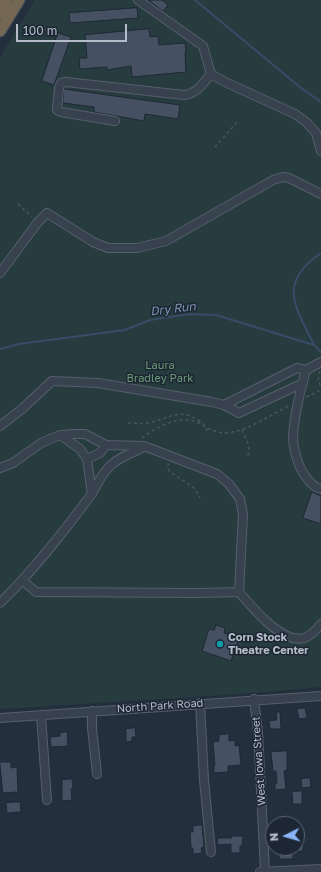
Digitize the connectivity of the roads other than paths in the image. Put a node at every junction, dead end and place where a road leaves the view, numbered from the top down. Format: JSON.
{"nodes":[{"id":1,"x":6,"y":0,"type":"edge"},
{"id":2,"x":19,"y":0,"type":"edge"},
{"id":3,"x":138,"y":0,"type":"edge"},
{"id":4,"x":0,"y":13,"type":"edge"},
{"id":5,"x":0,"y":32,"type":"edge"},
{"id":6,"x":211,"y":74,"type":"junction"},
{"id":7,"x":115,"y":121,"type":"dead end"},
{"id":8,"x":321,"y":150,"type":"edge"},
{"id":9,"x":321,"y":194,"type":"edge"},
{"id":10,"x":0,"y":273,"type":"edge"},
{"id":11,"x":320,"y":365,"type":"edge"},
{"id":12,"x":306,"y":370,"type":"junction"},
{"id":13,"x":303,"y":383,"type":"junction"},
{"id":14,"x":224,"y":405,"type":"junction"},
{"id":15,"x":0,"y":426,"type":"edge"},
{"id":16,"x":60,"y":435,"type":"junction"},
{"id":17,"x":106,"y":445,"type":"junction"},
{"id":18,"x":144,"y":446,"type":"junction"},
{"id":19,"x":87,"y":460,"type":"junction"},
{"id":20,"x":0,"y":468,"type":"edge"},
{"id":21,"x":321,"y":489,"type":"edge"},
{"id":22,"x":92,"y":494,"type":"junction"},
{"id":23,"x":23,"y":581,"type":"junction"},
{"id":24,"x":239,"y":592,"type":"junction"},
{"id":25,"x":0,"y":603,"type":"edge"},
{"id":26,"x":321,"y":624,"type":"edge"},
{"id":27,"x":321,"y":696,"type":"edge"},
{"id":28,"x":254,"y":700,"type":"junction"},
{"id":29,"x":200,"y":703,"type":"junction"},
{"id":30,"x":92,"y":711,"type":"junction"},
{"id":31,"x":41,"y":715,"type":"junction"},
{"id":32,"x":0,"y":718,"type":"edge"},
{"id":33,"x":97,"y":774,"type":"dead end"},
{"id":34,"x":47,"y":800,"type":"dead end"},
{"id":35,"x":211,"y":852,"type":"dead end"},
{"id":36,"x":321,"y":869,"type":"edge"},
{"id":37,"x":260,"y":872,"type":"edge"},
{"id":38,"x":265,"y":872,"type":"edge"}],
"edges":[{"from":1,"to":4,"type":"highway"},
{"from":2,"to":5,"type":"highway"},
{"from":3,"to":6,"type":"street"},
{"from":6,"to":7,"type":"street"},
{"from":6,"to":8,"type":"street"},
{"from":9,"to":10,"type":"street"},
{"from":11,"to":12,"type":"street"},
{"from":12,"to":13,"type":"street"},
{"from":12,"to":14,"type":"street"},
{"from":13,"to":14,"type":"street"},
{"from":13,"to":21,"type":"street"},
{"from":14,"to":15,"type":"street"},
{"from":16,"to":17,"type":"street"},
{"from":16,"to":19,"type":"street"},
{"from":16,"to":20,"type":"street"},
{"from":17,"to":18,"type":"street"},
{"from":17,"to":19,"type":"street"},
{"from":18,"to":22,"type":"street"},
{"from":18,"to":24,"type":"street"},
{"from":19,"to":22,"type":"street"},
{"from":22,"to":23,"type":"street"},
{"from":23,"to":24,"type":"street"},
{"from":23,"to":25,"type":"street"},
{"from":24,"to":26,"type":"street"},
{"from":27,"to":28,"type":"street","name":"North Park Road"},
{"from":28,"to":29,"type":"street","name":"North Park Road"},
{"from":28,"to":38,"type":"street","name":"West Iowa Street"},
{"from":29,"to":30,"type":"street","name":"North Park Road"},
{"from":29,"to":35,"type":"street"},
{"from":30,"to":31,"type":"street","name":"North Park Road"},
{"from":30,"to":33,"type":"street"},
{"from":31,"to":32,"type":"street","name":"North Park Road"},
{"from":31,"to":34,"type":"street"},
{"from":36,"to":38,"type":"street"},
{"from":37,"to":38,"type":"street"}]}
